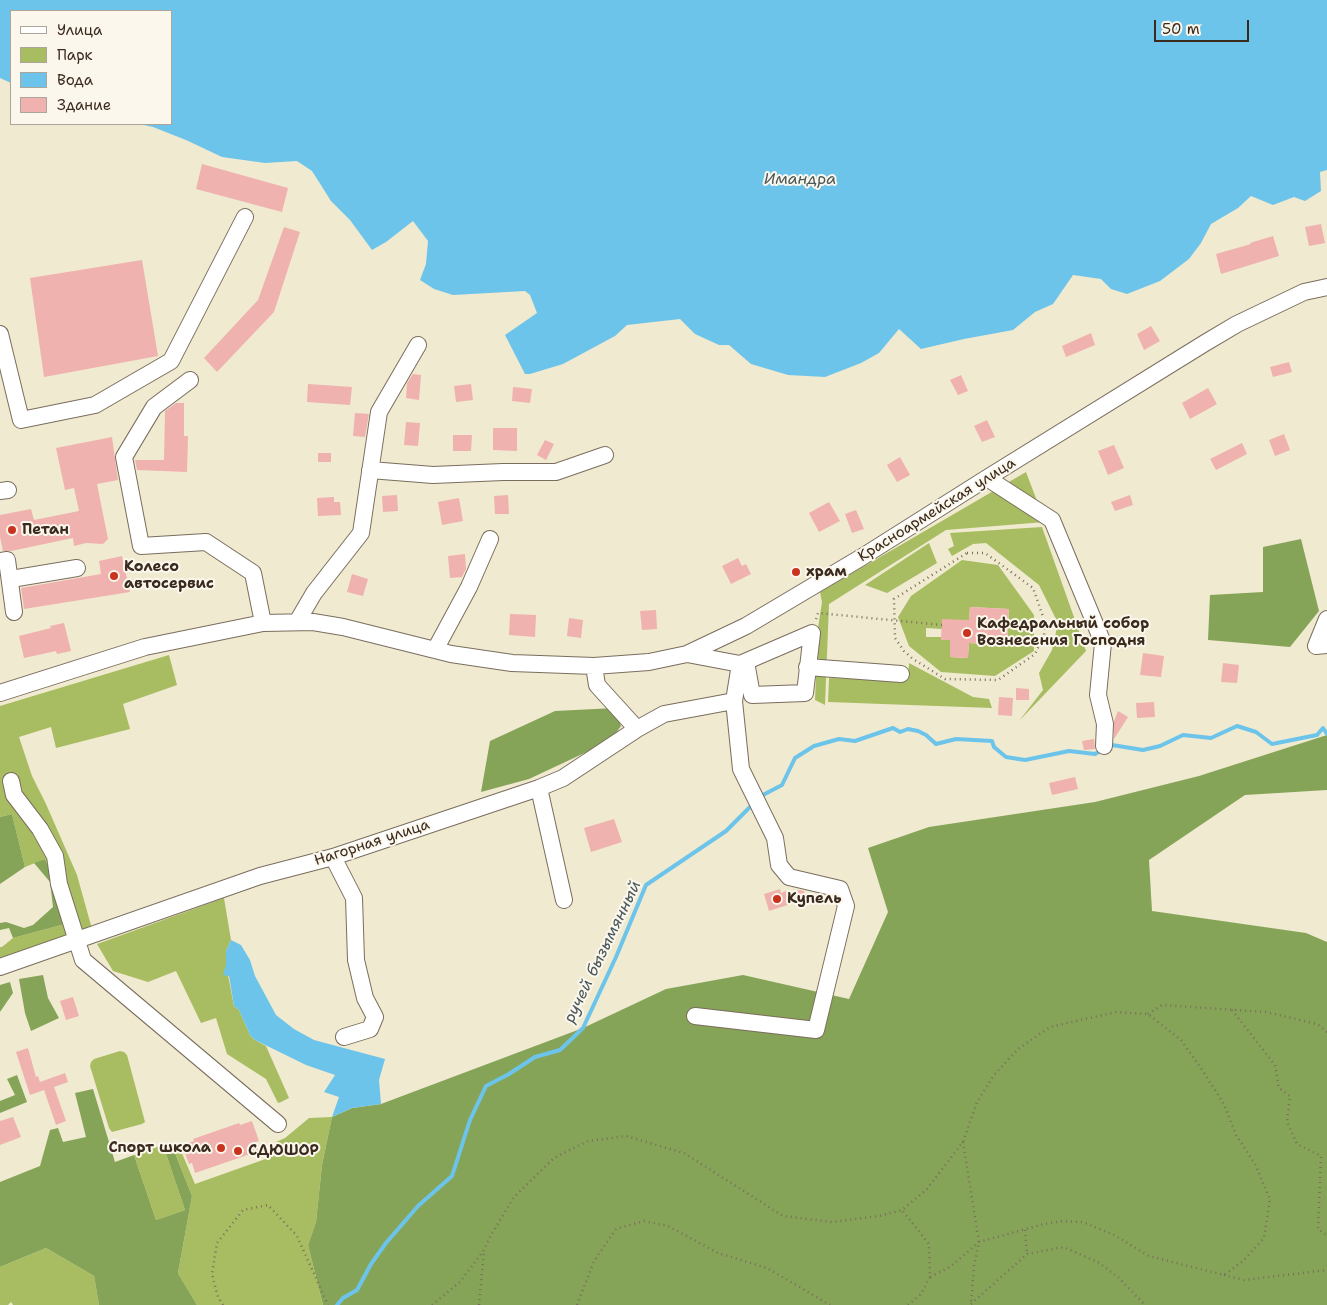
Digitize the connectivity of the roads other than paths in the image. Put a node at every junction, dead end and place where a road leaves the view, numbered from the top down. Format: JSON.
{"nodes":[{"id":1,"x":245,"y":217,"type":"dead end"},
{"id":2,"x":1327,"y":287,"type":"edge"},
{"id":3,"x":0,"y":334,"type":"edge"},
{"id":4,"x":418,"y":345,"type":"dead end"},
{"id":5,"x":190,"y":380,"type":"dead end"},
{"id":6,"x":605,"y":455,"type":"dead end"},
{"id":7,"x":370,"y":470,"type":"junction"},
{"id":8,"x":987,"y":478,"type":"junction"},
{"id":9,"x":490,"y":539,"type":"dead end"},
{"id":10,"x":0,"y":562,"type":"edge"},
{"id":11,"x":77,"y":568,"type":"dead end"},
{"id":12,"x":11,"y":579,"type":"junction"},
{"id":13,"x":14,"y":612,"type":"dead end"},
{"id":14,"x":1327,"y":619,"type":"edge"},
{"id":15,"x":297,"y":622,"type":"junction"},
{"id":16,"x":263,"y":623,"type":"junction"},
{"id":17,"x":1322,"y":645,"type":"edge"},
{"id":18,"x":435,"y":650,"type":"junction"},
{"id":19,"x":686,"y":654,"type":"junction"},
{"id":20,"x":743,"y":663,"type":"junction"},
{"id":21,"x":594,"y":666,"type":"junction"},
{"id":22,"x":807,"y":667,"type":"junction"},
{"id":23,"x":901,"y":674,"type":"dead end"},
{"id":24,"x":0,"y":693,"type":"edge"},
{"id":25,"x":734,"y":700,"type":"junction"},
{"id":26,"x":637,"y":729,"type":"junction"},
{"id":27,"x":1104,"y":746,"type":"dead end"},
{"id":28,"x":11,"y":781,"type":"dead end"},
{"id":29,"x":539,"y":788,"type":"junction"},
{"id":30,"x":332,"y":857,"type":"junction"},
{"id":31,"x":564,"y":900,"type":"dead end"},
{"id":32,"x":77,"y":940,"type":"junction"},
{"id":33,"x":0,"y":967,"type":"edge"},
{"id":34,"x":695,"y":1016,"type":"dead end"},
{"id":35,"x":344,"y":1037,"type":"dead end"},
{"id":36,"x":278,"y":1124,"type":"dead end"}],
"edges":[{"from":1,"to":3,"type":"street"},
{"from":2,"to":8,"type":"street","name":"Красноармейская улица"},
{"from":4,"to":7,"type":"street"},
{"from":5,"to":16,"type":"street"},
{"from":6,"to":7,"type":"street"},
{"from":7,"to":15,"type":"street"},
{"from":8,"to":19,"type":"street","name":"Красноармейская улица"},
{"from":8,"to":27,"type":"street"},
{"from":9,"to":18,"type":"street"},
{"from":10,"to":12,"type":"street"},
{"from":11,"to":12,"type":"street"},
{"from":12,"to":13,"type":"street"},
{"from":14,"to":17,"type":"street"},
{"from":15,"to":16,"type":"street","name":"Красноармейская улица"},
{"from":15,"to":18,"type":"street","name":"Красноармейская улица"},
{"from":16,"to":24,"type":"street","name":"Красноармейская улица"},
{"from":18,"to":21,"type":"street","name":"Красноармейская улица"},
{"from":19,"to":20,"type":"street"},
{"from":19,"to":21,"type":"street","name":"Красноармейская улица"},
{"from":20,"to":22,"type":"street"},
{"from":20,"to":22,"type":"street"},
{"from":20,"to":25,"type":"street"},
{"from":21,"to":26,"type":"street"},
{"from":22,"to":23,"type":"street"},
{"from":25,"to":26,"type":"street","name":"Нагорная улица"},
{"from":25,"to":34,"type":"street"},
{"from":26,"to":29,"type":"street","name":"Нагорная улица"},
{"from":28,"to":32,"type":"street"},
{"from":29,"to":30,"type":"street","name":"Нагорная улица"},
{"from":29,"to":31,"type":"street"},
{"from":30,"to":32,"type":"street","name":"Нагорная улица"},
{"from":30,"to":35,"type":"street"},
{"from":32,"to":33,"type":"street","name":"Нагорная улица"},
{"from":32,"to":36,"type":"street"}]}
